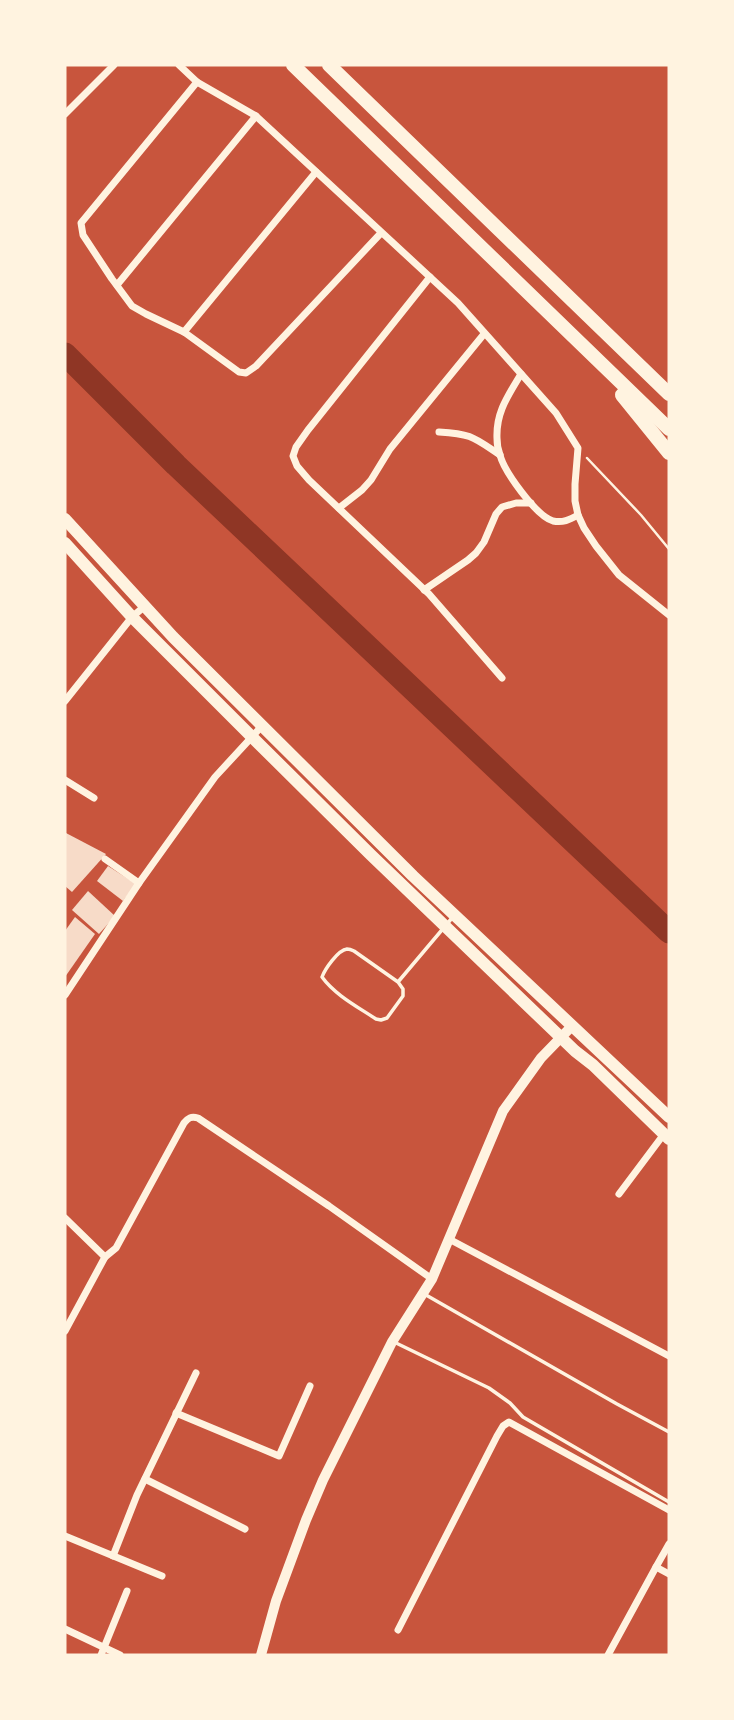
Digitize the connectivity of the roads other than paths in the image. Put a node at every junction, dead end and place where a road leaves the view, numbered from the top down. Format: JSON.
{"nodes":[{"id":1,"x":114,"y":65,"type":"edge"},
{"id":2,"x":179,"y":65,"type":"edge"},
{"id":3,"x":293,"y":65,"type":"edge"},
{"id":4,"x":329,"y":65,"type":"edge"},
{"id":5,"x":197,"y":82,"type":"junction"},
{"id":6,"x":65,"y":114,"type":"edge"},
{"id":7,"x":256,"y":116,"type":"junction"},
{"id":8,"x":316,"y":172,"type":"junction"},
{"id":9,"x":382,"y":233,"type":"junction"},
{"id":10,"x":429,"y":277,"type":"junction"},
{"id":11,"x":117,"y":285,"type":"junction"},
{"id":12,"x":184,"y":332,"type":"junction"},
{"id":13,"x":484,"y":334,"type":"junction"},
{"id":14,"x":582,"y":346,"type":"junction"},
{"id":15,"x":621,"y":347,"type":"junction"},
{"id":16,"x":521,"y":374,"type":"junction"},
{"id":17,"x":669,"y":382,"type":"edge"},
{"id":18,"x":669,"y":394,"type":"edge"},
{"id":19,"x":669,"y":429,"type":"edge"},
{"id":20,"x":439,"y":432,"type":"dead end"},
{"id":21,"x":669,"y":453,"type":"edge"},
{"id":22,"x":500,"y":456,"type":"junction"},
{"id":23,"x":531,"y":503,"type":"junction"},
{"id":24,"x":339,"y":508,"type":"junction"},
{"id":25,"x":578,"y":515,"type":"junction"},
{"id":26,"x":65,"y":519,"type":"edge"},
{"id":27,"x":65,"y":543,"type":"edge"},
{"id":28,"x":424,"y":590,"type":"junction"},
{"id":29,"x":145,"y":606,"type":"junction"},
{"id":30,"x":669,"y":615,"type":"edge"},
{"id":31,"x":132,"y":617,"type":"junction"},
{"id":32,"x":502,"y":678,"type":"dead end"},
{"id":33,"x":65,"y":701,"type":"edge"},
{"id":34,"x":262,"y":726,"type":"junction"},
{"id":35,"x":252,"y":737,"type":"junction"},
{"id":36,"x":65,"y":780,"type":"edge"},
{"id":37,"x":94,"y":798,"type":"dead end"},
{"id":38,"x":105,"y":859,"type":"dead end"},
{"id":39,"x":139,"y":883,"type":"junction"},
{"id":40,"x":455,"y":915,"type":"junction"},
{"id":41,"x":445,"y":926,"type":"junction"},
{"id":42,"x":398,"y":982,"type":"junction"},
{"id":43,"x":65,"y":995,"type":"edge"},
{"id":44,"x":572,"y":1026,"type":"junction"},
{"id":45,"x":562,"y":1037,"type":"junction"},
{"id":46,"x":669,"y":1117,"type":"edge"},
{"id":47,"x":666,"y":1136,"type":"edge"},
{"id":48,"x":619,"y":1194,"type":"dead end"},
{"id":49,"x":65,"y":1218,"type":"edge"},
{"id":50,"x":449,"y":1239,"type":"junction"},
{"id":51,"x":106,"y":1257,"type":"junction"},
{"id":52,"x":432,"y":1279,"type":"junction"},
{"id":53,"x":424,"y":1294,"type":"junction"},
{"id":54,"x":65,"y":1331,"type":"edge"},
{"id":55,"x":392,"y":1342,"type":"junction"},
{"id":56,"x":669,"y":1356,"type":"edge"},
{"id":57,"x":196,"y":1373,"type":"dead end"},
{"id":58,"x":310,"y":1386,"type":"dead end"},
{"id":59,"x":176,"y":1413,"type":"junction"},
{"id":60,"x":669,"y":1432,"type":"edge"},
{"id":61,"x":145,"y":1479,"type":"junction"},
{"id":62,"x":669,"y":1502,"type":"edge"},
{"id":63,"x":669,"y":1510,"type":"edge"},
{"id":64,"x":245,"y":1528,"type":"dead end"},
{"id":65,"x":65,"y":1536,"type":"edge"},
{"id":66,"x":669,"y":1544,"type":"edge"},
{"id":67,"x":113,"y":1556,"type":"junction"},
{"id":68,"x":656,"y":1567,"type":"junction"},
{"id":69,"x":669,"y":1574,"type":"edge"},
{"id":70,"x":162,"y":1576,"type":"dead end"},
{"id":71,"x":127,"y":1591,"type":"dead end"},
{"id":72,"x":65,"y":1629,"type":"edge"},
{"id":73,"x":398,"y":1630,"type":"dead end"},
{"id":74,"x":103,"y":1651,"type":"edge"},
{"id":75,"x":120,"y":1655,"type":"edge"},
{"id":76,"x":261,"y":1655,"type":"edge"},
{"id":77,"x":608,"y":1655,"type":"edge"}],
"edges":[{"from":1,"to":6,"type":"street"},
{"from":2,"to":5,"type":"street"},
{"from":3,"to":14,"type":"highway"},
{"from":4,"to":15,"type":"highway"},
{"from":5,"to":7,"type":"street"},
{"from":5,"to":11,"type":"street"},
{"from":7,"to":8,"type":"street"},
{"from":7,"to":11,"type":"street"},
{"from":8,"to":9,"type":"street"},
{"from":8,"to":12,"type":"street"},
{"from":9,"to":10,"type":"street"},
{"from":9,"to":12,"type":"street"},
{"from":10,"to":13,"type":"street"},
{"from":10,"to":24,"type":"street"},
{"from":11,"to":12,"type":"street"},
{"from":13,"to":16,"type":"street"},
{"from":13,"to":24,"type":"street"},
{"from":14,"to":19,"type":"highway"},
{"from":14,"to":21,"type":"highway"},
{"from":15,"to":17,"type":"highway"},
{"from":15,"to":18,"type":"highway"},
{"from":16,"to":22,"type":"street"},
{"from":16,"to":25,"type":"street"},
{"from":20,"to":22,"type":"street"},
{"from":22,"to":23,"type":"street"},
{"from":23,"to":25,"type":"street"},
{"from":23,"to":28,"type":"street"},
{"from":24,"to":28,"type":"street"},
{"from":25,"to":30,"type":"street"},
{"from":26,"to":29,"type":"main road"},
{"from":27,"to":31,"type":"main road"},
{"from":28,"to":32,"type":"street"},
{"from":29,"to":31,"type":"street"},
{"from":29,"to":34,"type":"main road"},
{"from":31,"to":33,"type":"street"},
{"from":31,"to":35,"type":"main road"},
{"from":34,"to":35,"type":"street"},
{"from":34,"to":40,"type":"main road"},
{"from":35,"to":39,"type":"street"},
{"from":35,"to":41,"type":"main road"},
{"from":36,"to":37,"type":"street"},
{"from":38,"to":39,"type":"street"},
{"from":39,"to":43,"type":"street"},
{"from":40,"to":41,"type":"lane"},
{"from":40,"to":44,"type":"main road"},
{"from":41,"to":42,"type":"lane"},
{"from":41,"to":45,"type":"main road"},
{"from":42,"to":42,"type":"lane"},
{"from":44,"to":45,"type":"street"},
{"from":44,"to":46,"type":"main road"},
{"from":45,"to":47,"type":"main road"},
{"from":45,"to":50,"type":"street"},
{"from":47,"to":48,"type":"street"},
{"from":49,"to":51,"type":"street"},
{"from":50,"to":52,"type":"street"},
{"from":50,"to":56,"type":"street"},
{"from":51,"to":52,"type":"street"},
{"from":51,"to":54,"type":"street"},
{"from":52,"to":53,"type":"street"},
{"from":53,"to":55,"type":"street"},
{"from":53,"to":60,"type":"lane"},
{"from":55,"to":62,"type":"lane"},
{"from":55,"to":76,"type":"street"},
{"from":57,"to":59,"type":"street"},
{"from":58,"to":59,"type":"street"},
{"from":59,"to":61,"type":"street"},
{"from":61,"to":64,"type":"street"},
{"from":61,"to":67,"type":"street"},
{"from":63,"to":73,"type":"street"},
{"from":65,"to":67,"type":"street"},
{"from":66,"to":68,"type":"street"},
{"from":67,"to":70,"type":"street"},
{"from":68,"to":69,"type":"street"},
{"from":68,"to":77,"type":"street"},
{"from":71,"to":74,"type":"street"},
{"from":72,"to":74,"type":"street"},
{"from":74,"to":75,"type":"street"}]}
